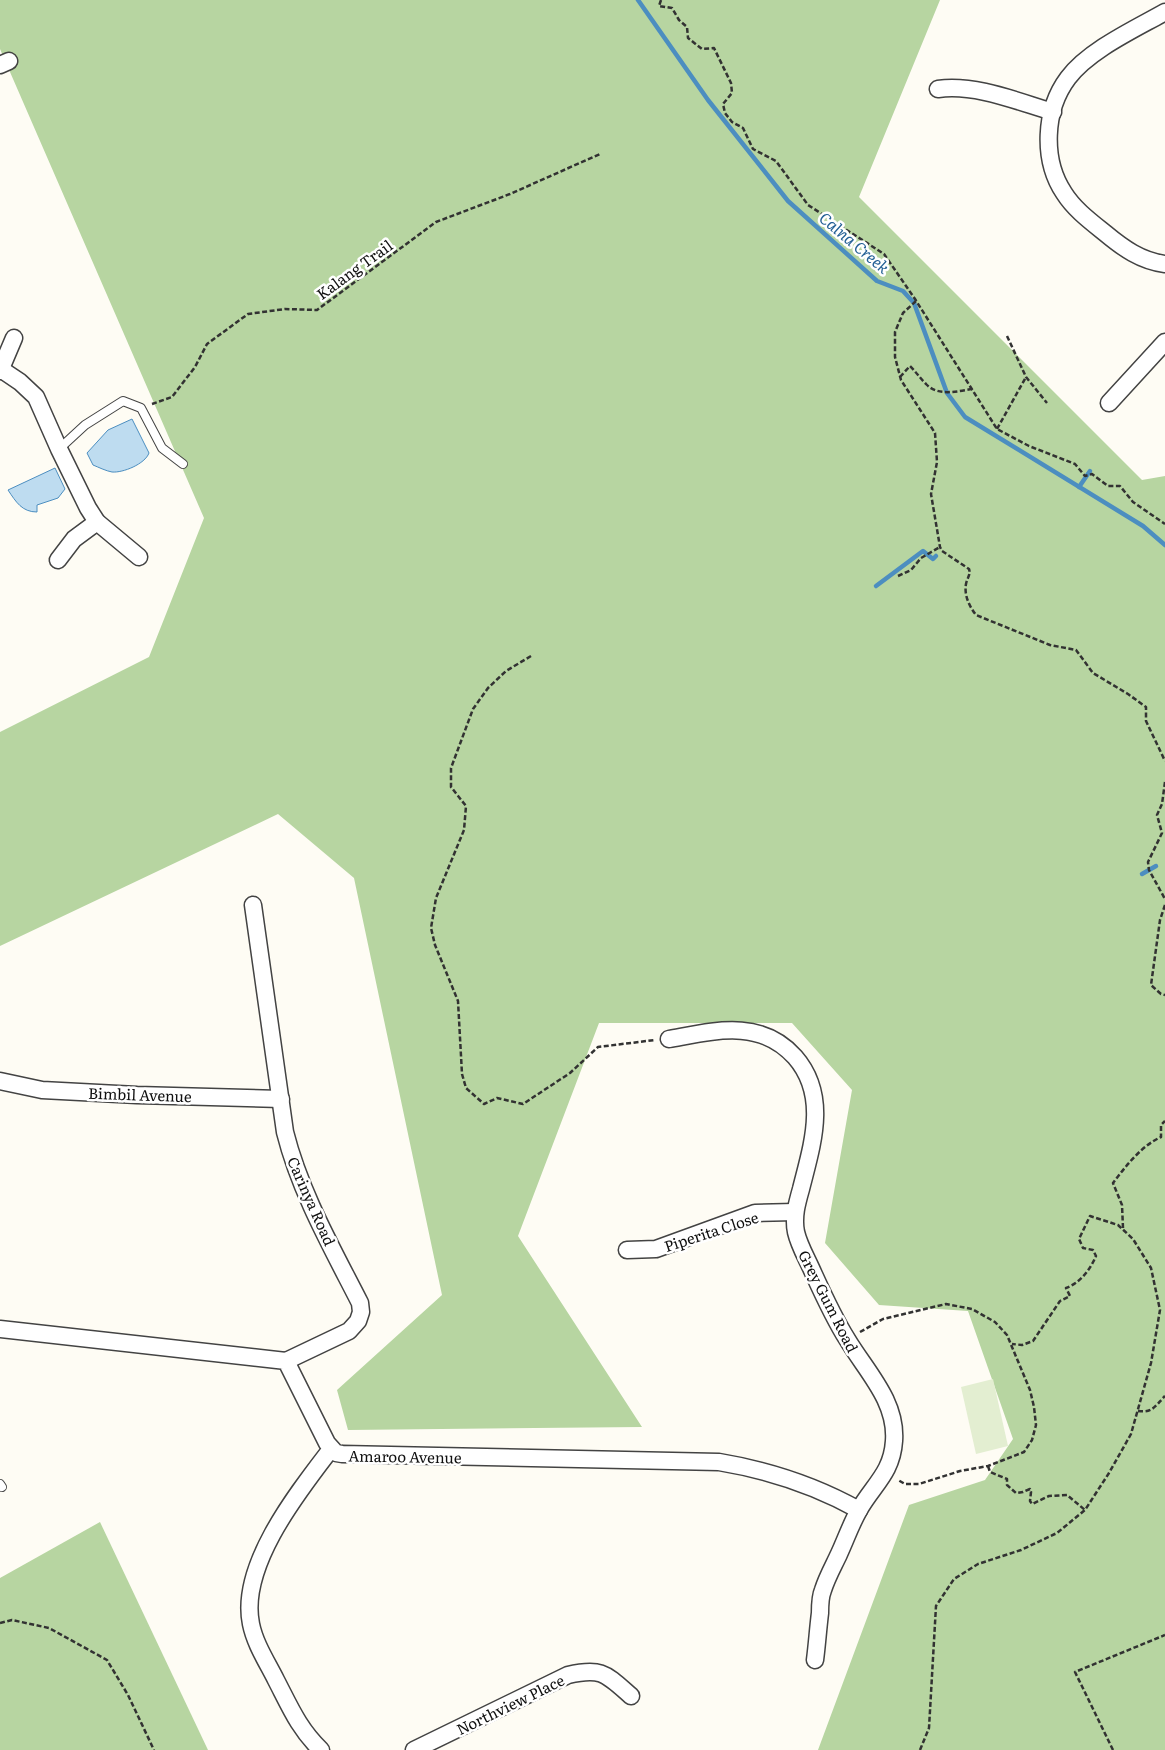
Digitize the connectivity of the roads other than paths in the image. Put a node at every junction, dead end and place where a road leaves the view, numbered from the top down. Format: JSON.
{"nodes":[{"id":1,"x":1165,"y":12,"type":"edge"},
{"id":2,"x":938,"y":89,"type":"dead end"},
{"id":3,"x":1052,"y":112,"type":"junction"},
{"id":4,"x":1165,"y":264,"type":"edge"},
{"id":5,"x":14,"y":338,"type":"dead end"},
{"id":6,"x":1165,"y":342,"type":"edge"},
{"id":7,"x":1,"y":370,"type":"edge"},
{"id":8,"x":1109,"y":403,"type":"dead end"},
{"id":9,"x":59,"y":449,"type":"junction"},
{"id":10,"x":183,"y":464,"type":"dead end"},
{"id":11,"x":97,"y":522,"type":"junction"},
{"id":12,"x":139,"y":557,"type":"dead end"},
{"id":13,"x":58,"y":560,"type":"dead end"},
{"id":14,"x":253,"y":905,"type":"dead end"},
{"id":15,"x":669,"y":1038,"type":"road end"},
{"id":16,"x":0,"y":1081,"type":"edge"},
{"id":17,"x":281,"y":1099,"type":"junction"},
{"id":18,"x":795,"y":1212,"type":"junction"},
{"id":19,"x":627,"y":1250,"type":"dead end"},
{"id":20,"x":0,"y":1329,"type":"edge"},
{"id":21,"x":286,"y":1361,"type":"junction"},
{"id":22,"x":331,"y":1449,"type":"junction"},
{"id":23,"x":859,"y":1510,"type":"junction"},
{"id":24,"x":815,"y":1660,"type":"dead end"},
{"id":25,"x":631,"y":1696,"type":"dead end"},
{"id":26,"x":321,"y":1750,"type":"edge"},
{"id":27,"x":414,"y":1750,"type":"edge"}],
"edges":[{"from":1,"to":3,"type":"street"},
{"from":2,"to":3,"type":"street"},
{"from":3,"to":4,"type":"street"},
{"from":5,"to":7,"type":"street"},
{"from":6,"to":8,"type":"street"},
{"from":7,"to":9,"type":"street"},
{"from":9,"to":10,"type":"lane"},
{"from":9,"to":11,"type":"street"},
{"from":11,"to":12,"type":"street"},
{"from":11,"to":13,"type":"street"},
{"from":14,"to":17,"type":"street","name":"Carinya Road"},
{"from":15,"to":18,"type":"street","name":"Grey Gum Road"},
{"from":16,"to":17,"type":"street","name":"Bimbil Avenue"},
{"from":17,"to":21,"type":"street","name":"Carinya Road"},
{"from":18,"to":19,"type":"street","name":"Piperita Close"},
{"from":18,"to":23,"type":"street","name":"Grey Gum Road"},
{"from":20,"to":21,"type":"street"},
{"from":21,"to":22,"type":"street","name":"Amaroo Avenue"},
{"from":22,"to":23,"type":"street","name":"Amaroo Avenue"},
{"from":22,"to":26,"type":"street"},
{"from":23,"to":24,"type":"street","name":"Grey Gum Road"},
{"from":25,"to":27,"type":"street","name":"Northview Place"}]}
